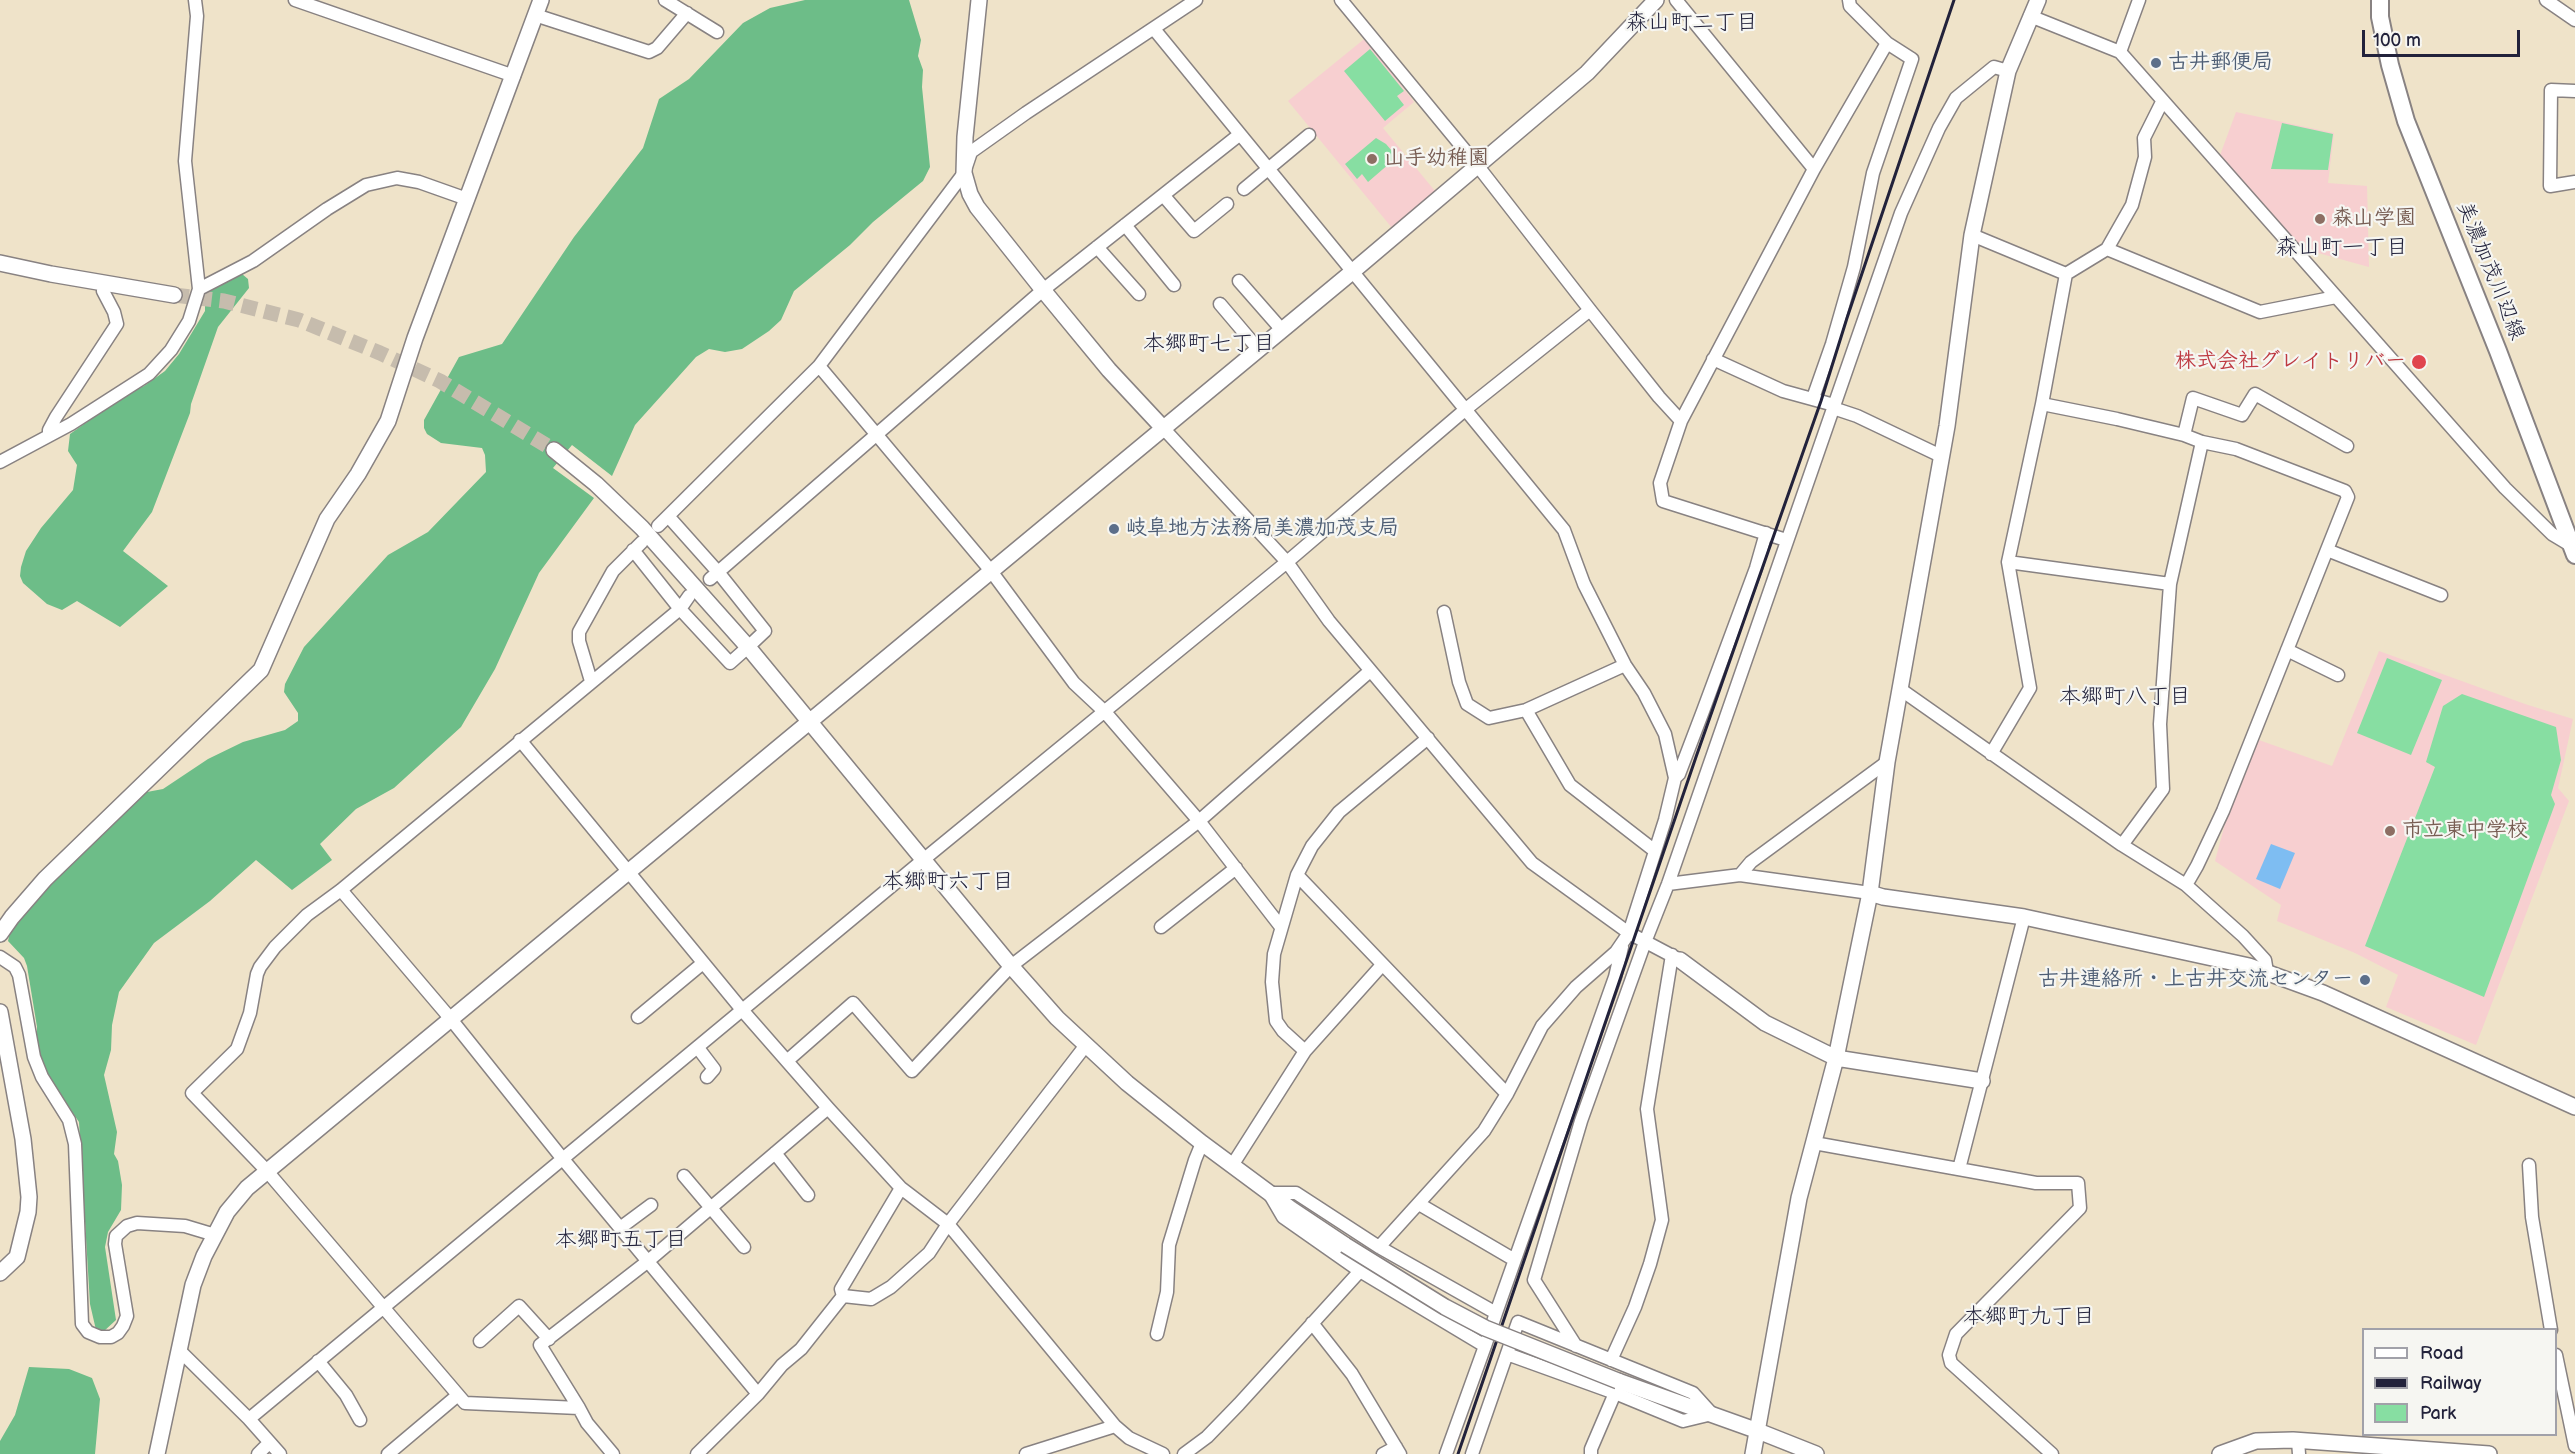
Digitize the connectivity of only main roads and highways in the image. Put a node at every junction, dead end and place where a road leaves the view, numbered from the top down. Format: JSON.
{"nodes":[{"id":1,"x":2380,"y":0,"type":"edge"},
{"id":2,"x":2573,"y":550,"type":"edge"}],
"edges":[{"from":1,"to":2,"type":"main road","name":"美濃加茂川辺線"}]}
